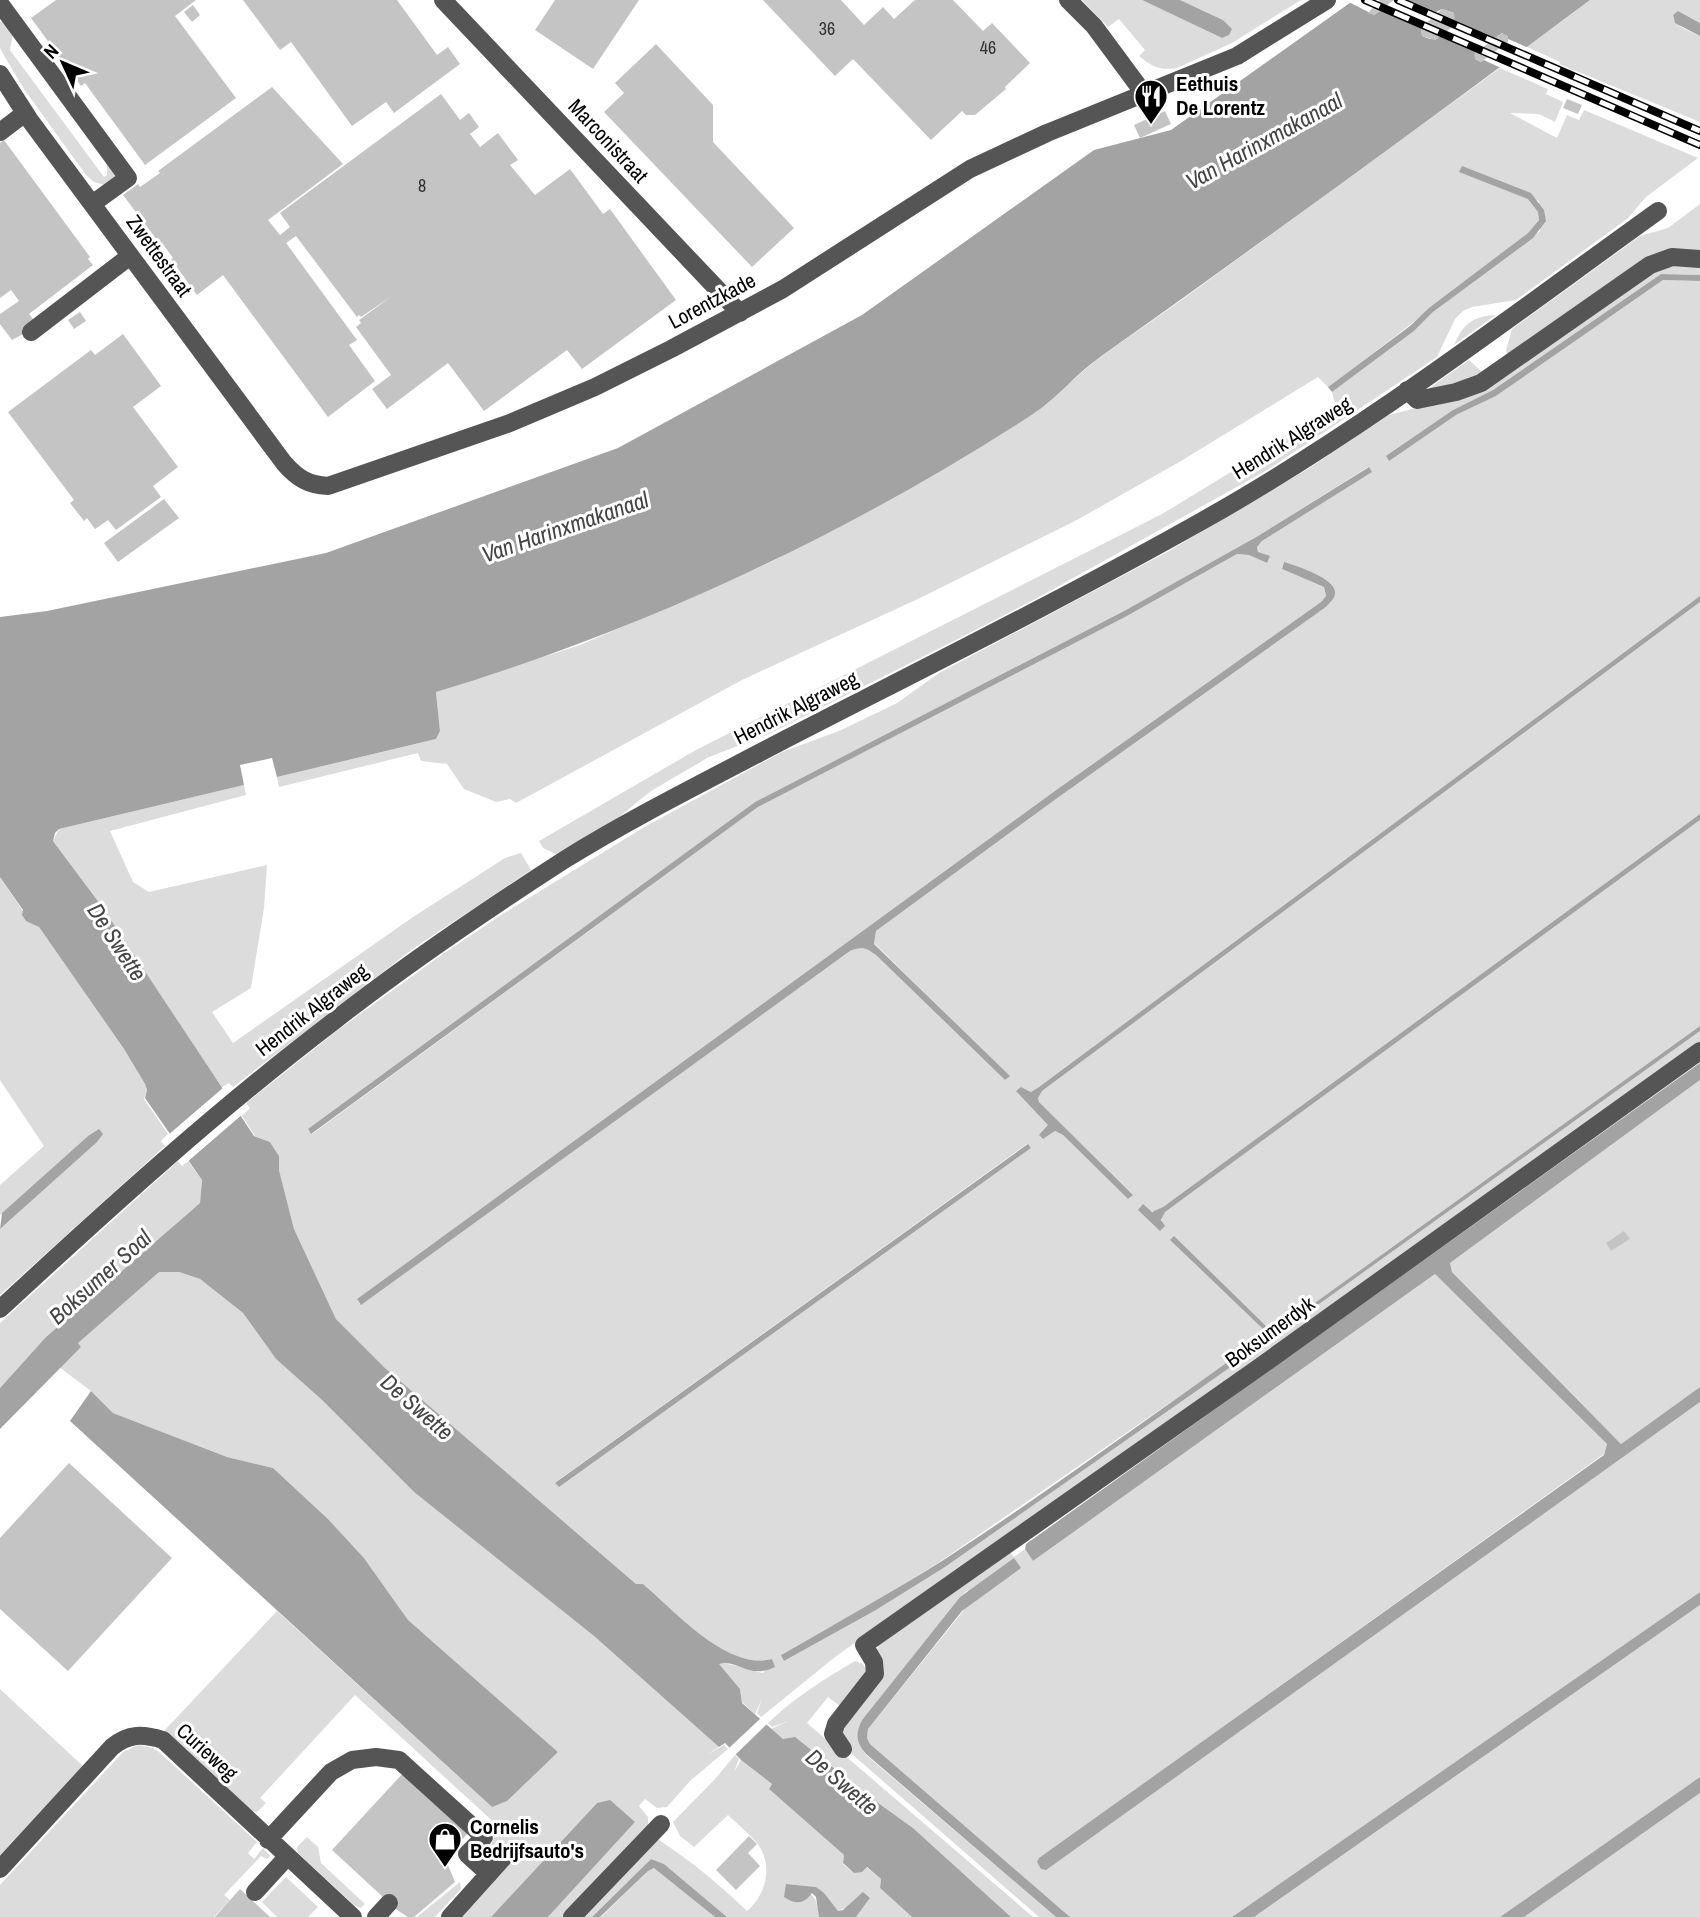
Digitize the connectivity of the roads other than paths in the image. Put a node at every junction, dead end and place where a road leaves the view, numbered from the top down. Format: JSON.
{"nodes":[{"id":1,"x":443,"y":0,"type":"edge"},
{"id":2,"x":1068,"y":0,"type":"edge"},
{"id":3,"x":1327,"y":0,"type":"edge"},
{"id":4,"x":3,"y":4,"type":"edge"},
{"id":5,"x":2,"y":84,"type":"edge"},
{"id":6,"x":1145,"y":95,"type":"junction"},
{"id":7,"x":25,"y":113,"type":"junction"},
{"id":8,"x":0,"y":132,"type":"edge"},
{"id":9,"x":92,"y":204,"type":"junction"},
{"id":10,"x":1658,"y":211,"type":"dead end"},
{"id":11,"x":131,"y":256,"type":"junction"},
{"id":12,"x":1700,"y":259,"type":"edge"},
{"id":13,"x":740,"y":313,"type":"junction"},
{"id":14,"x":31,"y":332,"type":"dead end"},
{"id":15,"x":1407,"y":390,"type":"junction"},
{"id":16,"x":284,"y":463,"type":"joint"},
{"id":17,"x":1700,"y":1051,"type":"edge"},
{"id":18,"x":0,"y":1309,"type":"edge"},
{"id":19,"x":843,"y":1749,"type":"dead end"},
{"id":20,"x":661,"y":1824,"type":"dead end"},
{"id":21,"x":268,"y":1840,"type":"junction"},
{"id":22,"x":287,"y":1857,"type":"junction"},
{"id":23,"x":504,"y":1857,"type":"dead end"},
{"id":24,"x":0,"y":1869,"type":"edge"},
{"id":25,"x":489,"y":1874,"type":"junction"},
{"id":26,"x":255,"y":1892,"type":"dead end"},
{"id":27,"x":389,"y":1903,"type":"dead end"},
{"id":28,"x":353,"y":1917,"type":"edge"},
{"id":29,"x":376,"y":1917,"type":"edge"},
{"id":30,"x":450,"y":1917,"type":"edge"},
{"id":31,"x":572,"y":1917,"type":"edge"}],
"edges":[{"from":1,"to":13,"type":"street","name":"Marconistraat"},
{"from":2,"to":6,"type":"street"},
{"from":3,"to":6,"type":"street","name":"Lorentzkade"},
{"from":4,"to":9,"type":"street"},
{"from":5,"to":7,"type":"street","name":"Zwettestraat"},
{"from":6,"to":13,"type":"street","name":"Lorentzkade"},
{"from":7,"to":8,"type":"street"},
{"from":7,"to":9,"type":"street","name":"Zwettestraat"},
{"from":9,"to":11,"type":"street","name":"Zwettestraat"},
{"from":10,"to":15,"type":"street","name":"Hendrik Algraweg"},
{"from":11,"to":14,"type":"street"},
{"from":11,"to":16,"type":"street","name":"Zwettestraat"},
{"from":12,"to":15,"type":"street"},
{"from":13,"to":16,"type":"street","name":"Lorentzkade"},
{"from":15,"to":18,"type":"street","name":"Hendrik Algraweg"},
{"from":17,"to":19,"type":"street","name":"Boksumerdyk"},
{"from":20,"to":31,"type":"street"},
{"from":21,"to":22,"type":"street","name":"Curieweg"},
{"from":21,"to":24,"type":"street","name":"Curieweg"},
{"from":21,"to":25,"type":"street"},
{"from":22,"to":26,"type":"street"},
{"from":22,"to":28,"type":"street","name":"Curieweg"},
{"from":23,"to":25,"type":"street"},
{"from":25,"to":30,"type":"street"},
{"from":27,"to":29,"type":"street"}]}
